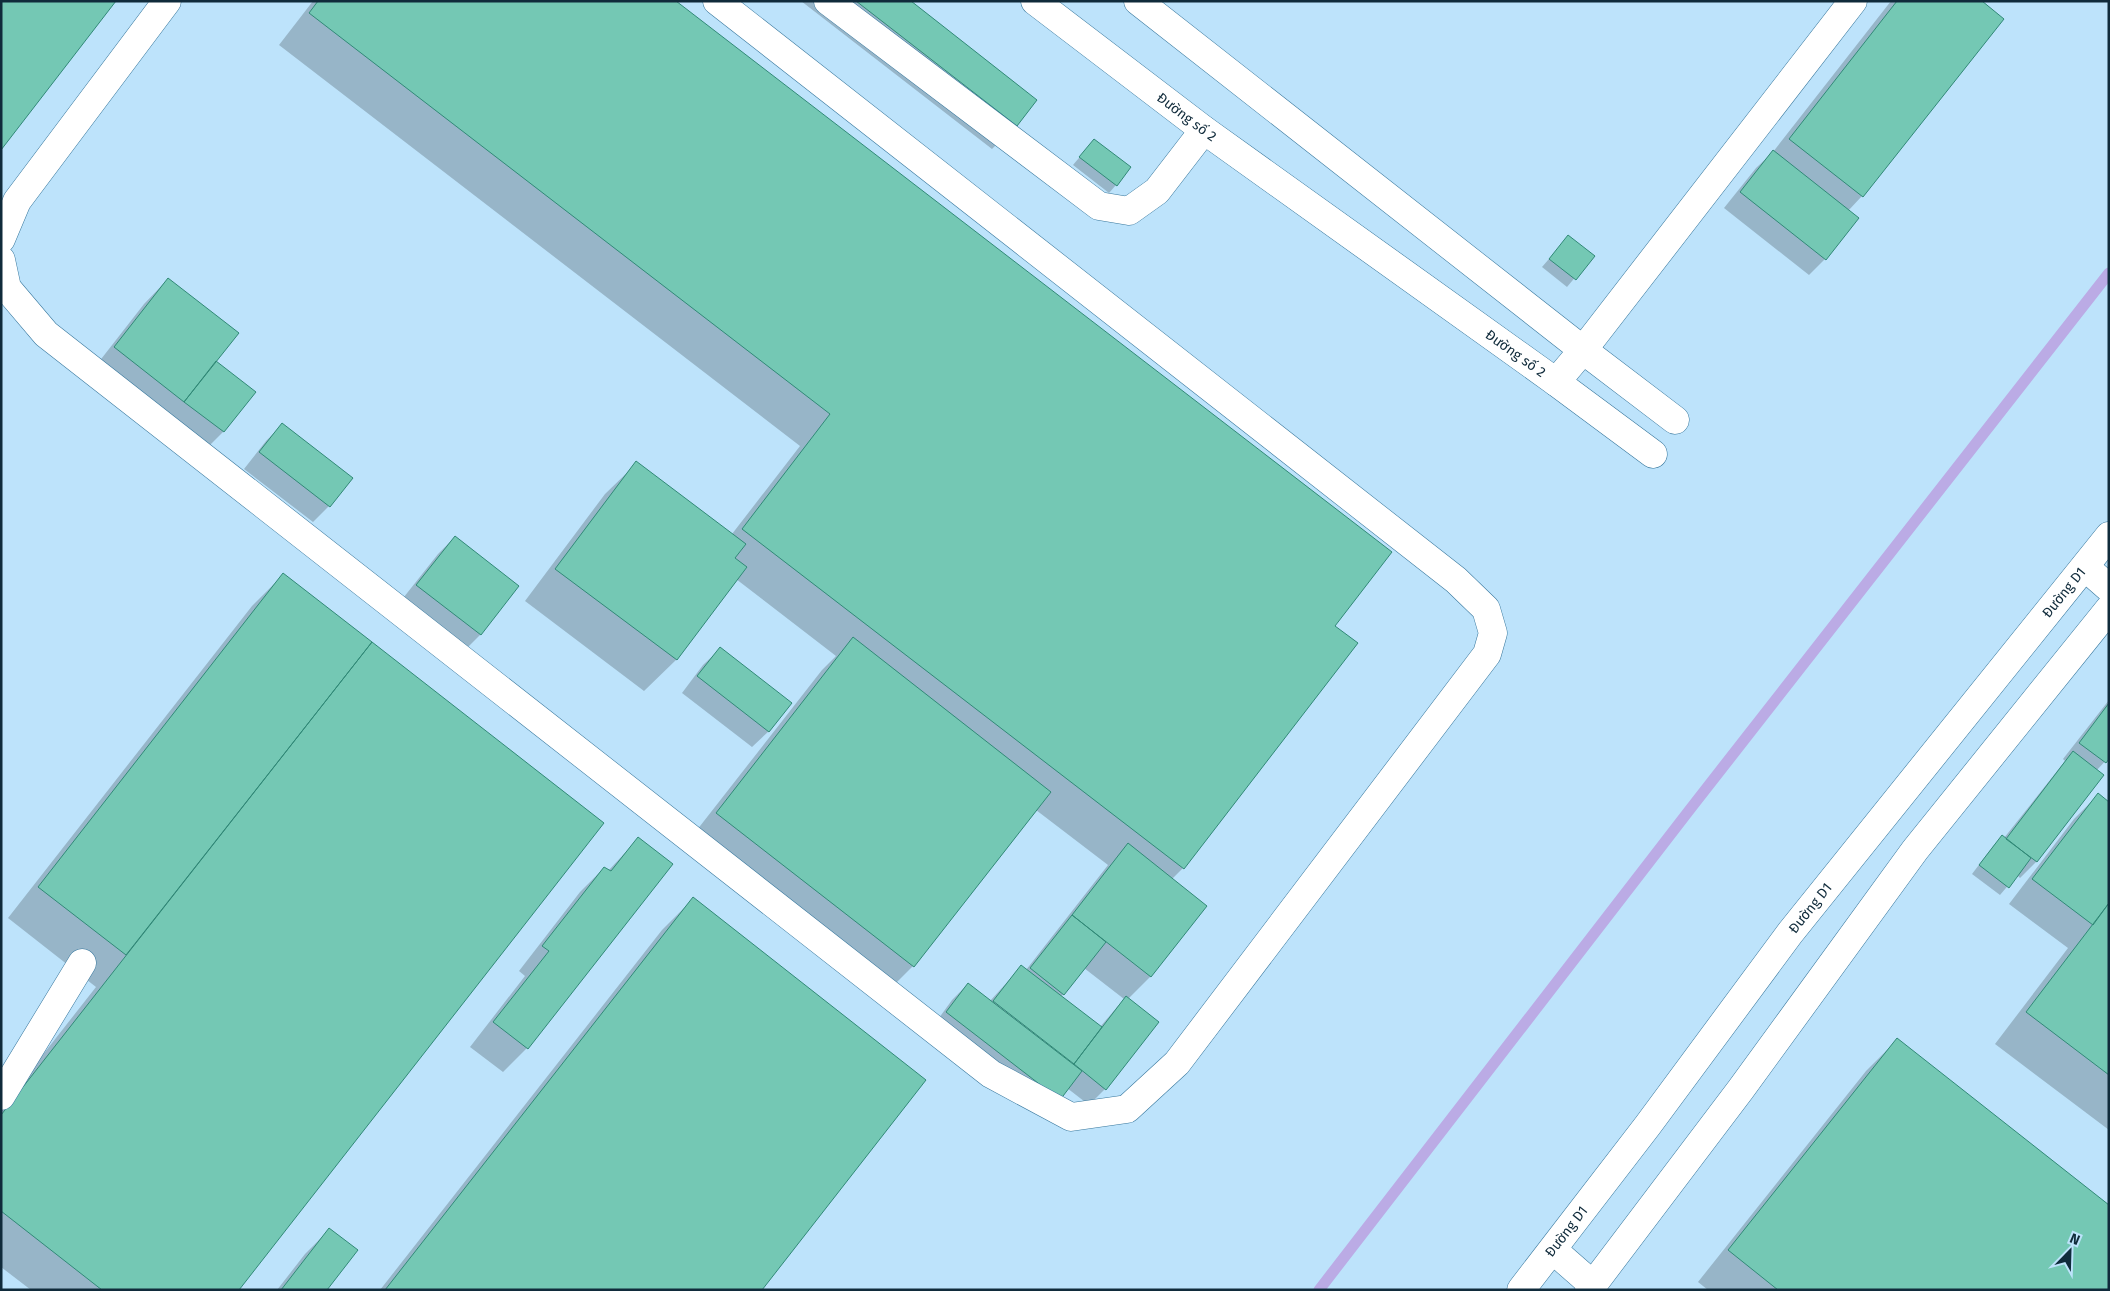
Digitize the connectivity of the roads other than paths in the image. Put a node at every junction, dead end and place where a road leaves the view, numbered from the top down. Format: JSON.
{"nodes":[{"id":1,"x":167,"y":1,"type":"edge"},
{"id":2,"x":828,"y":1,"type":"edge"},
{"id":3,"x":1035,"y":1,"type":"edge"},
{"id":4,"x":1138,"y":1,"type":"edge"},
{"id":5,"x":1853,"y":1,"type":"edge"},
{"id":6,"x":725,"y":3,"type":"edge"},
{"id":7,"x":1204,"y":130,"type":"junction"},
{"id":8,"x":1,"y":240,"type":"edge"},
{"id":9,"x":1,"y":260,"type":"edge"},
{"id":10,"x":1583,"y":350,"type":"junction"},
{"id":11,"x":1556,"y":382,"type":"junction"},
{"id":12,"x":1675,"y":420,"type":"dead end"},
{"id":13,"x":1653,"y":454,"type":"dead end"},
{"id":14,"x":2109,"y":536,"type":"edge"},
{"id":15,"x":2085,"y":568,"type":"junction"},
{"id":16,"x":2109,"y":588,"type":"edge"},
{"id":17,"x":2109,"y":609,"type":"edge"},
{"id":18,"x":82,"y":963,"type":"dead end"},
{"id":19,"x":1,"y":1096,"type":"edge"},
{"id":20,"x":1553,"y":1250,"type":"junction"},
{"id":21,"x":1591,"y":1287,"type":"edge"},
{"id":22,"x":1521,"y":1290,"type":"edge"}],
"edges":[{"from":1,"to":8,"type":"street"},
{"from":2,"to":7,"type":"street"},
{"from":3,"to":7,"type":"street","name":"Đường số 2"},
{"from":4,"to":10,"type":"street"},
{"from":5,"to":10,"type":"street","name":"Đường số 2"},
{"from":6,"to":9,"type":"street"},
{"from":7,"to":11,"type":"street","name":"Đường số 2"},
{"from":10,"to":11,"type":"street","name":"Đường số 2"},
{"from":10,"to":12,"type":"street"},
{"from":11,"to":13,"type":"street"},
{"from":14,"to":15,"type":"street","name":"Đường D1"},
{"from":15,"to":16,"type":"street"},
{"from":15,"to":20,"type":"street","name":"Đường D1"},
{"from":17,"to":21,"type":"street"},
{"from":18,"to":19,"type":"street"},
{"from":20,"to":21,"type":"street"},
{"from":20,"to":22,"type":"street","name":"Đường D1"}]}
